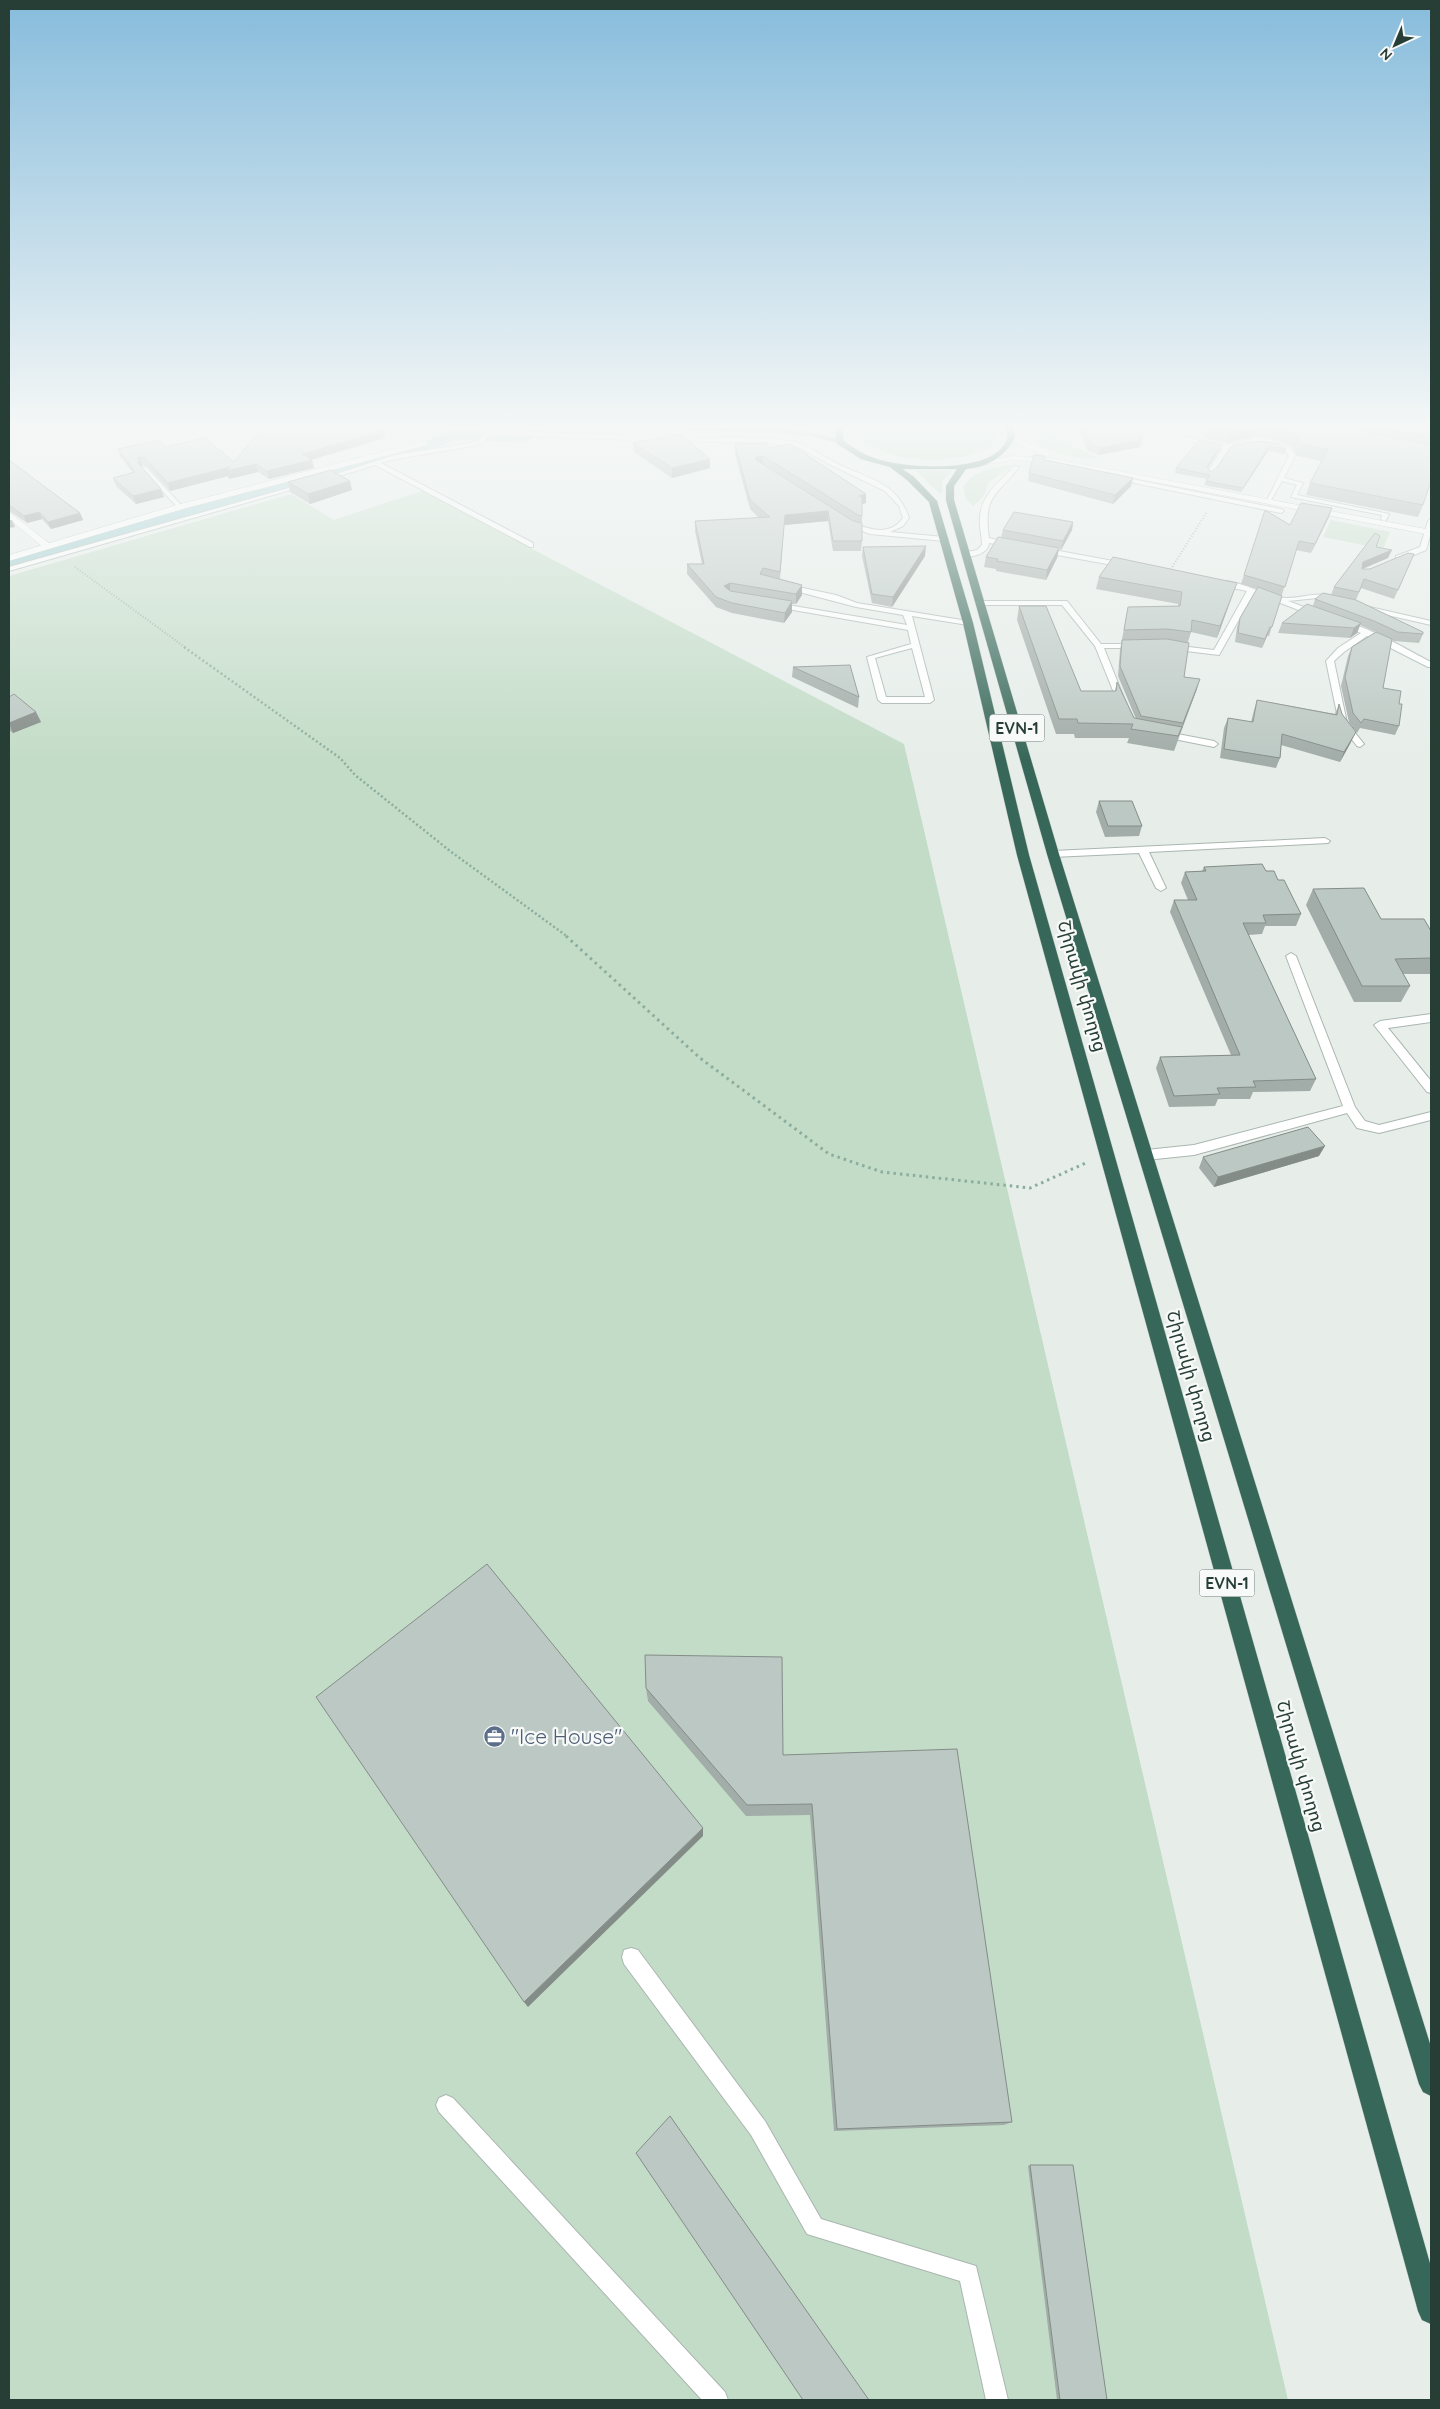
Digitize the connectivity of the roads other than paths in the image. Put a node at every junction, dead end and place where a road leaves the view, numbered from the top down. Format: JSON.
{"nodes":[{"id":1,"x":35,"y":536,"type":"edge"},
{"id":2,"x":98,"y":536,"type":"edge"},
{"id":3,"x":103,"y":536,"type":"edge"},
{"id":4,"x":514,"y":536,"type":"edge"},
{"id":5,"x":917,"y":536,"type":"edge"},
{"id":6,"x":961,"y":536,"type":"edge"},
{"id":7,"x":986,"y":536,"type":"edge"},
{"id":8,"x":1427,"y":536,"type":"edge"},
{"id":9,"x":944,"y":539,"type":"joint"},
{"id":10,"x":986,"y":540,"type":"junction"},
{"id":11,"x":530,"y":545,"type":"dead end"},
{"id":12,"x":47,"y":546,"type":"junction"},
{"id":13,"x":1023,"y":546,"type":"edge"},
{"id":14,"x":1032,"y":548,"type":"edge"},
{"id":15,"x":966,"y":555,"type":"junction"},
{"id":16,"x":9,"y":558,"type":"edge"},
{"id":17,"x":1389,"y":562,"type":"edge"},
{"id":18,"x":9,"y":569,"type":"edge"},
{"id":19,"x":1168,"y":573,"type":"edge"},
{"id":20,"x":1215,"y":582,"type":"edge"},
{"id":21,"x":775,"y":584,"type":"edge"},
{"id":22,"x":1252,"y":590,"type":"junction"},
{"id":23,"x":1278,"y":600,"type":"junction"},
{"id":24,"x":1345,"y":602,"type":"edge"},
{"id":25,"x":768,"y":603,"type":"edge"},
{"id":26,"x":980,"y":603,"type":"junction"},
{"id":27,"x":1354,"y":605,"type":"edge"},
{"id":28,"x":907,"y":614,"type":"junction"},
{"id":29,"x":1325,"y":617,"type":"edge"},
{"id":30,"x":1333,"y":621,"type":"edge"},
{"id":31,"x":968,"y":623,"type":"junction"},
{"id":32,"x":1430,"y":623,"type":"dead end"},
{"id":33,"x":912,"y":628,"type":"junction"},
{"id":34,"x":1367,"y":633,"type":"junction"},
{"id":35,"x":915,"y":645,"type":"junction"},
{"id":36,"x":1100,"y":646,"type":"junction"},
{"id":37,"x":1146,"y":646,"type":"edge"},
{"id":38,"x":1164,"y":646,"type":"edge"},
{"id":39,"x":1431,"y":665,"type":"edge"},
{"id":40,"x":1125,"y":710,"type":"edge"},
{"id":41,"x":1151,"y":732,"type":"edge"},
{"id":42,"x":1214,"y":744,"type":"dead end"},
{"id":43,"x":1360,"y":744,"type":"dead end"},
{"id":44,"x":1325,"y":842,"type":"dead end"},
{"id":45,"x":1143,"y":850,"type":"junction"},
{"id":46,"x":1053,"y":854,"type":"junction"},
{"id":47,"x":1162,"y":888,"type":"dead end"},
{"id":48,"x":1291,"y":956,"type":"dead end"},
{"id":49,"x":1431,"y":1018,"type":"edge"},
{"id":50,"x":1431,"y":1072,"type":"edge"},
{"id":51,"x":1419,"y":1074,"type":"junction"},
{"id":52,"x":1431,"y":1089,"type":"edge"},
{"id":53,"x":1350,"y":1108,"type":"junction"},
{"id":54,"x":1431,"y":1116,"type":"edge"},
{"id":55,"x":1146,"y":1155,"type":"junction"},
{"id":56,"x":631,"y":1957,"type":"dead end"},
{"id":57,"x":1431,"y":2084,"type":"edge"},
{"id":58,"x":446,"y":2105,"type":"dead end"},
{"id":59,"x":1431,"y":2311,"type":"edge"},
{"id":60,"x":717,"y":2400,"type":"edge"},
{"id":61,"x":997,"y":2400,"type":"edge"}],
"edges":[{"from":1,"to":12,"type":"street"},
{"from":2,"to":12,"type":"street"},
{"from":3,"to":18,"type":"lane"},
{"from":4,"to":11,"type":"lane"},
{"from":5,"to":9,"type":"lane"},
{"from":6,"to":15,"type":"highway","name":"Շիրակի փողոց","number":"EVN-1"},
{"from":7,"to":10,"type":"lane"},
{"from":8,"to":17,"type":"lane"},
{"from":9,"to":31,"type":"highway","name":"Շիրակի փողոց","number":"EVN-1"},
{"from":10,"to":13,"type":"lane"},
{"from":10,"to":15,"type":"lane"},
{"from":12,"to":16,"type":"street"},
{"from":14,"to":19,"type":"lane"},
{"from":15,"to":26,"type":"highway","name":"Շիրակի փողոց","number":"EVN-1"},
{"from":20,"to":22,"type":"lane"},
{"from":21,"to":28,"type":"lane"},
{"from":22,"to":23,"type":"lane"},
{"from":22,"to":38,"type":"lane"},
{"from":23,"to":24,"type":"lane"},
{"from":23,"to":29,"type":"lane"},
{"from":25,"to":33,"type":"lane"},
{"from":26,"to":36,"type":"lane"},
{"from":26,"to":46,"type":"highway","name":"Շիրակի փողոց","number":"EVN-1"},
{"from":27,"to":32,"type":"lane"},
{"from":28,"to":31,"type":"lane"},
{"from":28,"to":33,"type":"lane"},
{"from":30,"to":34,"type":"lane"},
{"from":31,"to":59,"type":"highway","name":"Շիրակի փողոց","number":"EVN-1"},
{"from":33,"to":35,"type":"lane"},
{"from":34,"to":39,"type":"lane"},
{"from":34,"to":43,"type":"lane"},
{"from":35,"to":35,"type":"lane"},
{"from":36,"to":37,"type":"lane"},
{"from":36,"to":40,"type":"lane"},
{"from":41,"to":42,"type":"lane"},
{"from":44,"to":45,"type":"lane"},
{"from":45,"to":46,"type":"lane"},
{"from":45,"to":47,"type":"lane"},
{"from":46,"to":55,"type":"highway","name":"Շիրակի փողոց","number":"EVN-1"},
{"from":48,"to":53,"type":"lane"},
{"from":49,"to":51,"type":"lane"},
{"from":50,"to":51,"type":"lane"},
{"from":51,"to":52,"type":"lane"},
{"from":53,"to":54,"type":"lane"},
{"from":53,"to":55,"type":"lane"},
{"from":55,"to":57,"type":"highway","name":"Շիրակի փողոց","number":"EVN-1"},
{"from":56,"to":61,"type":"lane"},
{"from":58,"to":60,"type":"lane"}]}
